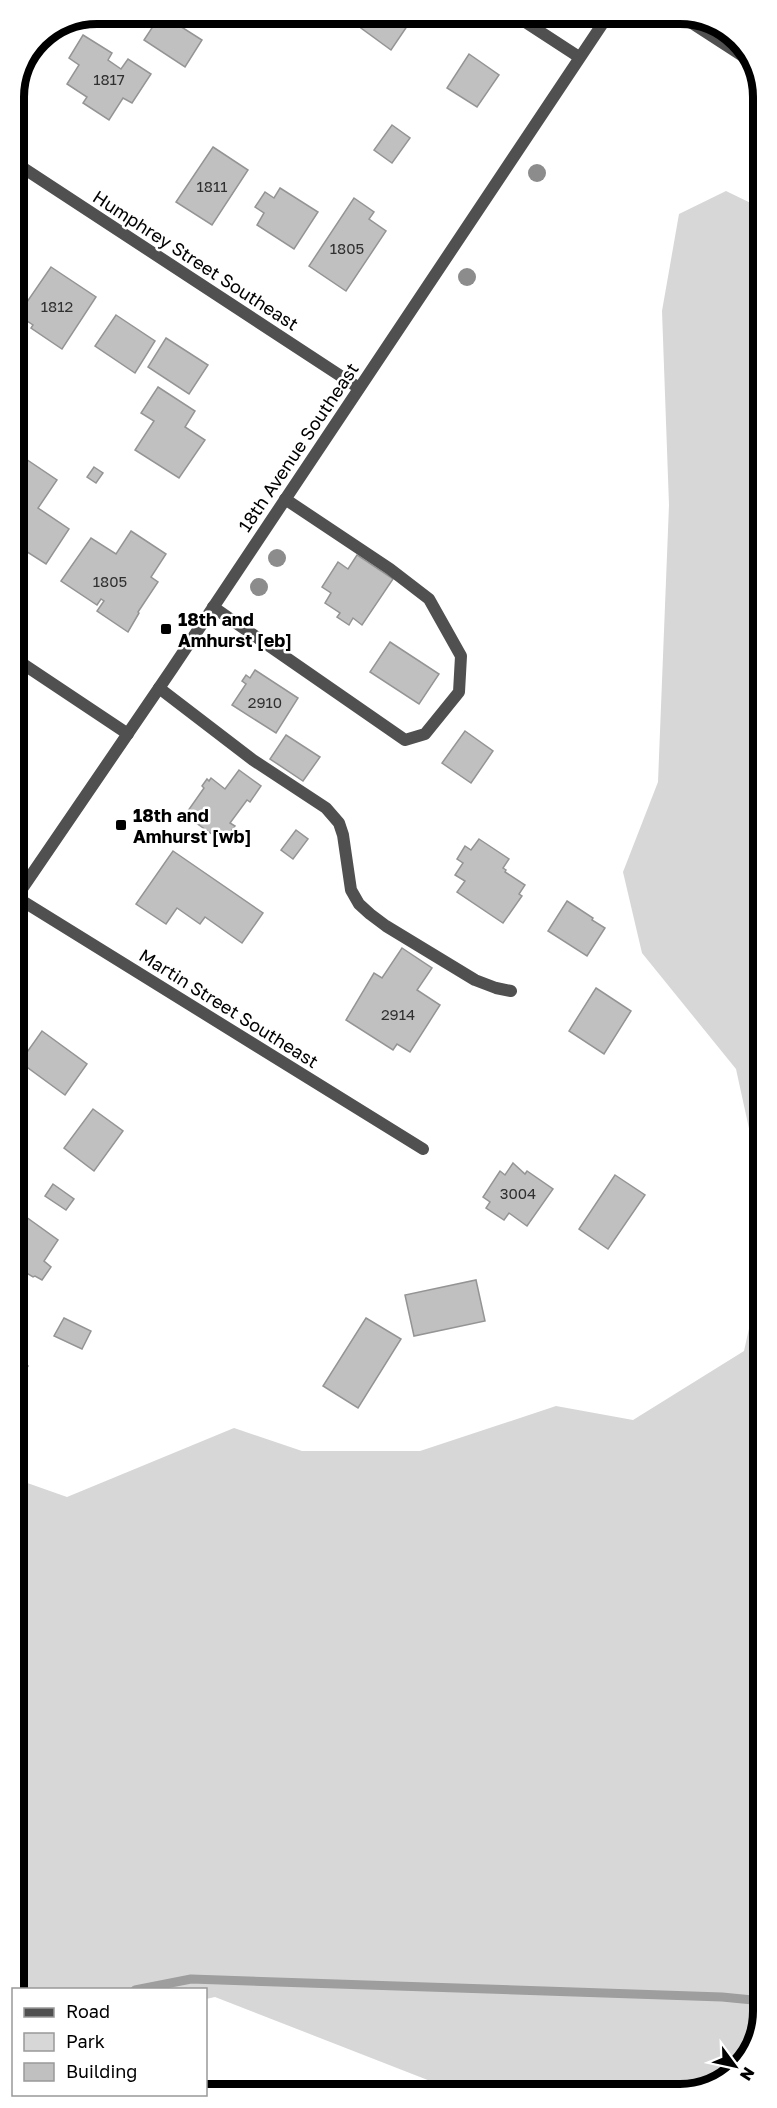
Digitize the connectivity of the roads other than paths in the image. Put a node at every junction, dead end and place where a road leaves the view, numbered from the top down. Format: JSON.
{"nodes":[{"id":1,"x":528,"y":24,"type":"edge"},
{"id":2,"x":602,"y":24,"type":"edge"},
{"id":3,"x":696,"y":26,"type":"edge"},
{"id":4,"x":739,"y":53,"type":"edge"},
{"id":5,"x":579,"y":57,"type":"junction"},
{"id":6,"x":24,"y":169,"type":"edge"},
{"id":7,"x":359,"y":388,"type":"junction"},
{"id":8,"x":285,"y":499,"type":"junction"},
{"id":9,"x":213,"y":607,"type":"junction"},
{"id":10,"x":24,"y":665,"type":"edge"},
{"id":11,"x":159,"y":688,"type":"junction"},
{"id":12,"x":128,"y":734,"type":"junction"},
{"id":13,"x":24,"y":886,"type":"edge"},
{"id":14,"x":24,"y":903,"type":"edge"},
{"id":15,"x":511,"y":991,"type":"dead end"},
{"id":16,"x":423,"y":1149,"type":"dead end"}],
"edges":[{"from":1,"to":5,"type":"street"},
{"from":2,"to":5,"type":"street","name":"18th Avenue Southeast"},
{"from":3,"to":4,"type":"street"},
{"from":5,"to":7,"type":"street","name":"18th Avenue Southeast"},
{"from":6,"to":7,"type":"street","name":"Humphrey Street Southeast"},
{"from":7,"to":8,"type":"street","name":"18th Avenue Southeast"},
{"from":8,"to":9,"type":"street","name":"18th Avenue Southeast"},
{"from":8,"to":9,"type":"street"},
{"from":9,"to":11,"type":"street","name":"18th Avenue Southeast"},
{"from":10,"to":12,"type":"street"},
{"from":11,"to":12,"type":"street","name":"18th Avenue Southeast"},
{"from":11,"to":15,"type":"street"},
{"from":12,"to":13,"type":"street","name":"18th Avenue Southeast"},
{"from":14,"to":16,"type":"street","name":"Martin Street Southeast"}]}
